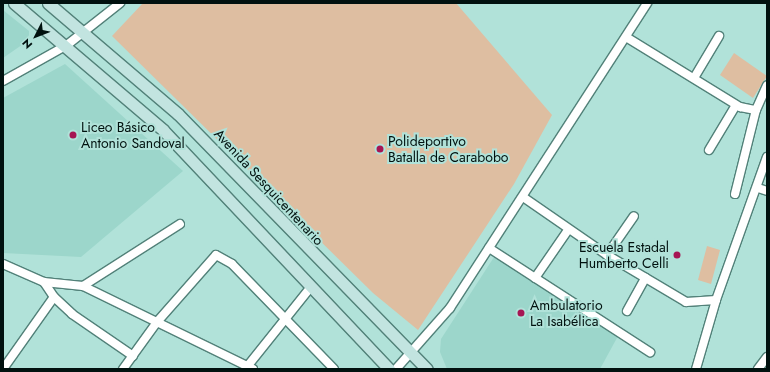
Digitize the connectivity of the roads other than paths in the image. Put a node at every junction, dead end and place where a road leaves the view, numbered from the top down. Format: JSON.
{"nodes":[{"id":1,"x":14,"y":3,"type":"edge"},
{"id":2,"x":48,"y":3,"type":"edge"},
{"id":3,"x":120,"y":3,"type":"edge"},
{"id":4,"x":647,"y":3,"type":"edge"},
{"id":5,"x":84,"y":32,"type":"junction"},
{"id":6,"x":719,"y":36,"type":"dead end"},
{"id":7,"x":626,"y":37,"type":"junction"},
{"id":8,"x":67,"y":45,"type":"junction"},
{"id":9,"x":694,"y":78,"type":"junction"},
{"id":10,"x":3,"y":81,"type":"edge"},
{"id":11,"x":767,"y":85,"type":"edge"},
{"id":12,"x":736,"y":105,"type":"junction"},
{"id":13,"x":756,"y":110,"type":"junction"},
{"id":14,"x":709,"y":150,"type":"dead end"},
{"id":15,"x":767,"y":157,"type":"edge"},
{"id":16,"x":758,"y":188,"type":"junction"},
{"id":17,"x":767,"y":191,"type":"edge"},
{"id":18,"x":735,"y":194,"type":"dead end"},
{"id":19,"x":523,"y":197,"type":"junction"},
{"id":20,"x":634,"y":216,"type":"dead end"},
{"id":21,"x":180,"y":224,"type":"dead end"},
{"id":22,"x":568,"y":230,"type":"junction"},
{"id":23,"x":489,"y":248,"type":"junction"},
{"id":24,"x":607,"y":255,"type":"junction"},
{"id":25,"x":3,"y":264,"type":"edge"},
{"id":26,"x":535,"y":278,"type":"junction"},
{"id":27,"x":645,"y":278,"type":"junction"},
{"id":28,"x":44,"y":282,"type":"junction"},
{"id":29,"x":83,"y":286,"type":"junction"},
{"id":30,"x":311,"y":287,"type":"junction"},
{"id":31,"x":54,"y":297,"type":"junction"},
{"id":32,"x":716,"y":300,"type":"junction"},
{"id":33,"x":627,"y":311,"type":"dead end"},
{"id":34,"x":285,"y":316,"type":"junction"},
{"id":35,"x":157,"y":322,"type":"junction"},
{"id":36,"x":650,"y":352,"type":"dead end"},
{"id":37,"x":412,"y":353,"type":"junction"},
{"id":38,"x":133,"y":356,"type":"junction"},
{"id":39,"x":767,"y":357,"type":"edge"},
{"id":40,"x":249,"y":368,"type":"edge"},
{"id":41,"x":3,"y":369,"type":"edge"},
{"id":42,"x":123,"y":369,"type":"edge"},
{"id":43,"x":334,"y":369,"type":"edge"},
{"id":44,"x":389,"y":369,"type":"edge"},
{"id":45,"x":396,"y":369,"type":"edge"},
{"id":46,"x":427,"y":369,"type":"edge"},
{"id":47,"x":696,"y":369,"type":"edge"},
{"id":48,"x":758,"y":369,"type":"edge"}],
"edges":[{"from":1,"to":8,"type":"main road"},
{"from":2,"to":5,"type":"main road","name":"Avenida Sesquicentenario"},
{"from":3,"to":5,"type":"street"},
{"from":4,"to":7,"type":"street"},
{"from":5,"to":8,"type":"street"},
{"from":5,"to":37,"type":"main road","name":"Avenida Sesquicentenario"},
{"from":6,"to":9,"type":"street"},
{"from":7,"to":9,"type":"street"},
{"from":7,"to":19,"type":"street"},
{"from":8,"to":10,"type":"street"},
{"from":8,"to":30,"type":"main road"},
{"from":9,"to":12,"type":"street"},
{"from":11,"to":13,"type":"street"},
{"from":12,"to":13,"type":"street"},
{"from":12,"to":14,"type":"street"},
{"from":13,"to":18,"type":"street"},
{"from":15,"to":16,"type":"street"},
{"from":16,"to":17,"type":"street"},
{"from":16,"to":32,"type":"street"},
{"from":19,"to":22,"type":"street"},
{"from":19,"to":23,"type":"street"},
{"from":20,"to":24,"type":"street"},
{"from":21,"to":29,"type":"street"},
{"from":22,"to":24,"type":"street"},
{"from":22,"to":26,"type":"street"},
{"from":23,"to":26,"type":"street"},
{"from":23,"to":37,"type":"street"},
{"from":24,"to":27,"type":"street"},
{"from":25,"to":28,"type":"street"},
{"from":26,"to":36,"type":"street"},
{"from":27,"to":32,"type":"street"},
{"from":27,"to":33,"type":"street"},
{"from":28,"to":29,"type":"street"},
{"from":28,"to":31,"type":"street"},
{"from":29,"to":35,"type":"street"},
{"from":30,"to":34,"type":"street"},
{"from":30,"to":44,"type":"main road"},
{"from":31,"to":38,"type":"street"},
{"from":31,"to":41,"type":"street"},
{"from":32,"to":47,"type":"street"},
{"from":34,"to":35,"type":"street"},
{"from":34,"to":40,"type":"street"},
{"from":34,"to":43,"type":"street"},
{"from":35,"to":38,"type":"street"},
{"from":35,"to":40,"type":"street"},
{"from":37,"to":45,"type":"street"},
{"from":37,"to":46,"type":"main road","name":"Avenida Sesquicentenario"},
{"from":38,"to":42,"type":"street"},
{"from":39,"to":48,"type":"street"}]}
